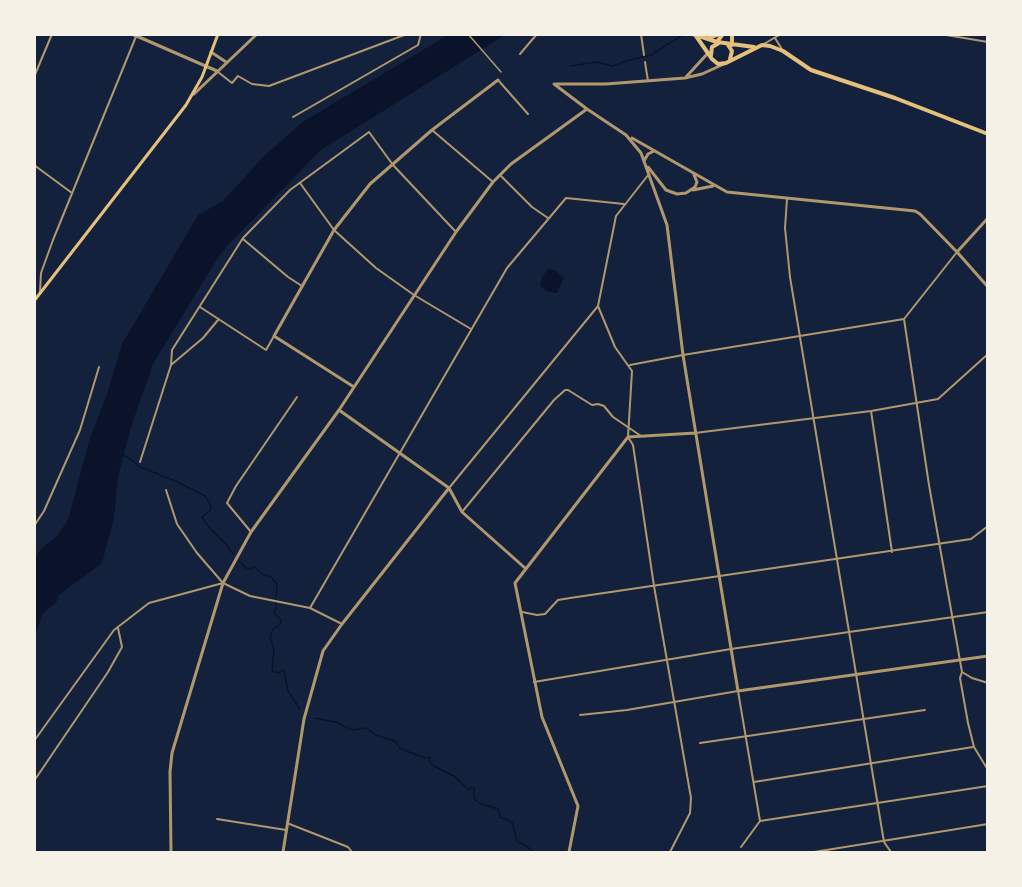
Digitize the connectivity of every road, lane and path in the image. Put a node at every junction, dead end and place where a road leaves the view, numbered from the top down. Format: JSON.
{"nodes":[{"id":1,"x":52,"y":34,"type":"edge"},
{"id":2,"x":132,"y":34,"type":"edge"},
{"id":3,"x":218,"y":34,"type":"edge"},
{"id":4,"x":257,"y":34,"type":"edge"},
{"id":5,"x":407,"y":34,"type":"edge"},
{"id":6,"x":421,"y":34,"type":"edge"},
{"id":7,"x":468,"y":34,"type":"edge"},
{"id":8,"x":537,"y":34,"type":"edge"},
{"id":9,"x":640,"y":34,"type":"edge"},
{"id":10,"x":721,"y":34,"type":"edge"},
{"id":11,"x":732,"y":34,"type":"edge"},
{"id":12,"x":781,"y":34,"type":"edge"},
{"id":13,"x":137,"y":35,"type":"edge"},
{"id":14,"x":694,"y":35,"type":"edge"},
{"id":15,"x":941,"y":35,"type":"edge"},
{"id":16,"x":703,"y":38,"type":"junction"},
{"id":17,"x":775,"y":38,"type":"junction"},
{"id":18,"x":987,"y":42,"type":"edge"},
{"id":19,"x":718,"y":44,"type":"junction"},
{"id":20,"x":703,"y":45,"type":"junction"},
{"id":21,"x":732,"y":45,"type":"junction"},
{"id":22,"x":760,"y":46,"type":"junction"},
{"id":23,"x":783,"y":51,"type":"junction"},
{"id":24,"x":211,"y":52,"type":"junction"},
{"id":25,"x":708,"y":52,"type":"junction"},
{"id":26,"x":732,"y":52,"type":"junction"},
{"id":27,"x":520,"y":54,"type":"dead end"},
{"id":28,"x":644,"y":55,"type":"dead end"},
{"id":29,"x":712,"y":58,"type":"junction"},
{"id":30,"x":701,"y":61,"type":"junction"},
{"id":31,"x":226,"y":62,"type":"junction"},
{"id":32,"x":645,"y":62,"type":"dead end"},
{"id":33,"x":726,"y":63,"type":"junction"},
{"id":34,"x":206,"y":65,"type":"junction"},
{"id":35,"x":217,"y":71,"type":"junction"},
{"id":36,"x":501,"y":72,"type":"dead end"},
{"id":37,"x":34,"y":77,"type":"edge"},
{"id":38,"x":685,"y":78,"type":"junction"},
{"id":39,"x":498,"y":80,"type":"joint"},
{"id":40,"x":648,"y":81,"type":"junction"},
{"id":41,"x":192,"y":95,"type":"junction"},
{"id":42,"x":587,"y":109,"type":"junction"},
{"id":43,"x":528,"y":114,"type":"dead end"},
{"id":44,"x":293,"y":117,"type":"dead end"},
{"id":45,"x":432,"y":130,"type":"junction"},
{"id":46,"x":987,"y":134,"type":"edge"},
{"id":47,"x":626,"y":135,"type":"junction"},
{"id":48,"x":656,"y":151,"type":"junction"},
{"id":49,"x":645,"y":163,"type":"junction"},
{"id":50,"x":34,"y":165,"type":"edge"},
{"id":51,"x":393,"y":165,"type":"junction"},
{"id":52,"x":650,"y":173,"type":"junction"},
{"id":53,"x":693,"y":174,"type":"junction"},
{"id":54,"x":500,"y":175,"type":"junction"},
{"id":55,"x":493,"y":182,"type":"junction"},
{"id":56,"x":300,"y":183,"type":"junction"},
{"id":57,"x":714,"y":186,"type":"junction"},
{"id":58,"x":691,"y":191,"type":"junction"},
{"id":59,"x":72,"y":193,"type":"junction"},
{"id":60,"x":787,"y":199,"type":"junction"},
{"id":61,"x":624,"y":204,"type":"junction"},
{"id":62,"x":548,"y":218,"type":"junction"},
{"id":63,"x":987,"y":218,"type":"edge"},
{"id":64,"x":334,"y":230,"type":"junction"},
{"id":65,"x":456,"y":232,"type":"junction"},
{"id":66,"x":243,"y":238,"type":"junction"},
{"id":67,"x":957,"y":252,"type":"junction"},
{"id":68,"x":302,"y":286,"type":"junction"},
{"id":69,"x":987,"y":287,"type":"edge"},
{"id":70,"x":40,"y":294,"type":"junction"},
{"id":71,"x":414,"y":295,"type":"junction"},
{"id":72,"x":34,"y":301,"type":"edge"},
{"id":73,"x":598,"y":306,"type":"junction"},
{"id":74,"x":200,"y":308,"type":"junction"},
{"id":75,"x":904,"y":319,"type":"junction"},
{"id":76,"x":219,"y":320,"type":"junction"},
{"id":77,"x":471,"y":329,"type":"junction"},
{"id":78,"x":274,"y":336,"type":"junction"},
{"id":79,"x":800,"y":336,"type":"junction"},
{"id":80,"x":987,"y":354,"type":"edge"},
{"id":81,"x":683,"y":355,"type":"junction"},
{"id":82,"x":171,"y":365,"type":"junction"},
{"id":83,"x":629,"y":365,"type":"junction"},
{"id":84,"x":99,"y":367,"type":"dead end"},
{"id":85,"x":354,"y":387,"type":"junction"},
{"id":86,"x":297,"y":397,"type":"dead end"},
{"id":87,"x":917,"y":403,"type":"junction"},
{"id":88,"x":339,"y":410,"type":"junction"},
{"id":89,"x":871,"y":411,"type":"junction"},
{"id":90,"x":813,"y":418,"type":"junction"},
{"id":91,"x":630,"y":428,"type":"junction"},
{"id":92,"x":695,"y":433,"type":"junction"},
{"id":93,"x":628,"y":437,"type":"junction"},
{"id":94,"x":643,"y":437,"type":"junction"},
{"id":95,"x":400,"y":453,"type":"junction"},
{"id":96,"x":140,"y":462,"type":"dead end"},
{"id":97,"x":449,"y":488,"type":"junction"},
{"id":98,"x":166,"y":490,"type":"dead end"},
{"id":99,"x":462,"y":512,"type":"junction"},
{"id":100,"x":34,"y":526,"type":"edge"},
{"id":101,"x":987,"y":526,"type":"edge"},
{"id":102,"x":251,"y":532,"type":"junction"},
{"id":103,"x":939,"y":545,"type":"junction"},
{"id":104,"x":891,"y":552,"type":"junction"},
{"id":105,"x":837,"y":559,"type":"junction"},
{"id":106,"x":525,"y":568,"type":"junction"},
{"id":107,"x":720,"y":576,"type":"junction"},
{"id":108,"x":223,"y":583,"type":"junction"},
{"id":109,"x":654,"y":586,"type":"junction"},
{"id":110,"x":310,"y":608,"type":"junction"},
{"id":111,"x":522,"y":612,"type":"junction"},
{"id":112,"x":987,"y":612,"type":"edge"},
{"id":113,"x":952,"y":618,"type":"junction"},
{"id":114,"x":342,"y":624,"type":"junction"},
{"id":115,"x":118,"y":628,"type":"junction"},
{"id":116,"x":849,"y":632,"type":"junction"},
{"id":117,"x":731,"y":649,"type":"junction"},
{"id":118,"x":987,"y":656,"type":"edge"},
{"id":119,"x":666,"y":659,"type":"junction"},
{"id":120,"x":960,"y":661,"type":"junction"},
{"id":121,"x":962,"y":672,"type":"junction"},
{"id":122,"x":856,"y":675,"type":"junction"},
{"id":123,"x":534,"y":682,"type":"junction"},
{"id":124,"x":987,"y":683,"type":"edge"},
{"id":125,"x":738,"y":691,"type":"junction"},
{"id":126,"x":674,"y":702,"type":"junction"},
{"id":127,"x":925,"y":710,"type":"dead end"},
{"id":128,"x":580,"y":715,"type":"dead end"},
{"id":129,"x":864,"y":720,"type":"junction"},
{"id":130,"x":746,"y":737,"type":"junction"},
{"id":131,"x":34,"y":741,"type":"edge"},
{"id":132,"x":700,"y":743,"type":"dead end"},
{"id":133,"x":974,"y":747,"type":"junction"},
{"id":134,"x":871,"y":763,"type":"junction"},
{"id":135,"x":987,"y":770,"type":"edge"},
{"id":136,"x":34,"y":781,"type":"edge"},
{"id":137,"x":754,"y":782,"type":"junction"},
{"id":138,"x":987,"y":786,"type":"edge"},
{"id":139,"x":878,"y":802,"type":"junction"},
{"id":140,"x":217,"y":819,"type":"dead end"},
{"id":141,"x":760,"y":821,"type":"junction"},
{"id":142,"x":287,"y":823,"type":"junction"},
{"id":143,"x":987,"y":824,"type":"edge"},
{"id":144,"x":286,"y":830,"type":"junction"},
{"id":145,"x":884,"y":842,"type":"junction"},
{"id":146,"x":741,"y":848,"type":"dead end"},
{"id":147,"x":171,"y":852,"type":"edge"},
{"id":148,"x":283,"y":852,"type":"edge"},
{"id":149,"x":352,"y":852,"type":"edge"},
{"id":150,"x":569,"y":852,"type":"edge"},
{"id":151,"x":670,"y":852,"type":"edge"},
{"id":152,"x":814,"y":852,"type":"edge"},
{"id":153,"x":891,"y":852,"type":"edge"}],
"edges":[{"from":1,"to":37,"type":"street"},
{"from":2,"to":13,"type":"street"},
{"from":3,"to":24,"type":"main road"},
{"from":4,"to":31,"type":"street"},
{"from":5,"to":35,"type":"street"},
{"from":6,"to":44,"type":"street"},
{"from":7,"to":36,"type":"street"},
{"from":8,"to":27,"type":"street"},
{"from":9,"to":28,"type":"street"},
{"from":10,"to":16,"type":"main road"},
{"from":10,"to":19,"type":"main road"},
{"from":11,"to":21,"type":"main road"},
{"from":12,"to":17,"type":"street"},
{"from":13,"to":34,"type":"street"},
{"from":13,"to":59,"type":"street"},
{"from":14,"to":16,"type":"main road"},
{"from":14,"to":20,"type":"main road"},
{"from":15,"to":18,"type":"street"},
{"from":16,"to":19,"type":"main road"},
{"from":17,"to":22,"type":"street"},
{"from":17,"to":23,"type":"street"},
{"from":19,"to":21,"type":"main road"},
{"from":19,"to":25,"type":"street"},
{"from":19,"to":26,"type":"main road"},
{"from":19,"to":29,"type":"main road"},
{"from":20,"to":25,"type":"main road"},
{"from":20,"to":30,"type":"street"},
{"from":21,"to":22,"type":"main road"},
{"from":21,"to":26,"type":"main road"},
{"from":22,"to":23,"type":"main road"},
{"from":22,"to":33,"type":"main road"},
{"from":23,"to":46,"type":"main road"},
{"from":24,"to":31,"type":"street"},
{"from":24,"to":34,"type":"main road"},
{"from":25,"to":29,"type":"main road"},
{"from":25,"to":30,"type":"street"},
{"from":26,"to":33,"type":"main road"},
{"from":29,"to":33,"type":"main road"},
{"from":30,"to":38,"type":"street"},
{"from":31,"to":35,"type":"street"},
{"from":32,"to":40,"type":"street"},
{"from":33,"to":38,"type":"street"},
{"from":34,"to":35,"type":"street"},
{"from":34,"to":41,"type":"main road"},
{"from":35,"to":41,"type":"street"},
{"from":38,"to":40,"type":"street"},
{"from":39,"to":43,"type":"street"},
{"from":39,"to":45,"type":"street"},
{"from":40,"to":42,"type":"street"},
{"from":41,"to":70,"type":"main road"},
{"from":42,"to":47,"type":"street"},
{"from":42,"to":54,"type":"street"},
{"from":45,"to":51,"type":"street"},
{"from":45,"to":55,"type":"street"},
{"from":47,"to":48,"type":"street"},
{"from":47,"to":49,"type":"street"},
{"from":48,"to":49,"type":"street"},
{"from":48,"to":53,"type":"street"},
{"from":49,"to":52,"type":"street"},
{"from":50,"to":59,"type":"street"},
{"from":51,"to":56,"type":"street"},
{"from":51,"to":64,"type":"street"},
{"from":51,"to":65,"type":"street"},
{"from":52,"to":58,"type":"street"},
{"from":52,"to":61,"type":"street"},
{"from":52,"to":81,"type":"street"},
{"from":53,"to":57,"type":"street"},
{"from":53,"to":58,"type":"street"},
{"from":54,"to":55,"type":"street"},
{"from":54,"to":62,"type":"street"},
{"from":55,"to":65,"type":"street"},
{"from":56,"to":64,"type":"street"},
{"from":56,"to":66,"type":"street"},
{"from":57,"to":58,"type":"street"},
{"from":57,"to":60,"type":"street"},
{"from":59,"to":70,"type":"street"},
{"from":60,"to":67,"type":"street"},
{"from":60,"to":79,"type":"street"},
{"from":61,"to":62,"type":"street"},
{"from":61,"to":73,"type":"street"},
{"from":62,"to":77,"type":"street"},
{"from":63,"to":67,"type":"street"},
{"from":64,"to":68,"type":"street"},
{"from":64,"to":71,"type":"street"},
{"from":65,"to":71,"type":"street"},
{"from":66,"to":68,"type":"street"},
{"from":66,"to":74,"type":"street"},
{"from":67,"to":69,"type":"street"},
{"from":67,"to":75,"type":"street"},
{"from":68,"to":78,"type":"street"},
{"from":70,"to":72,"type":"main road"},
{"from":71,"to":77,"type":"street"},
{"from":71,"to":85,"type":"street"},
{"from":73,"to":83,"type":"street"},
{"from":73,"to":97,"type":"street"},
{"from":74,"to":76,"type":"street"},
{"from":74,"to":82,"type":"street"},
{"from":75,"to":79,"type":"street"},
{"from":75,"to":87,"type":"street"},
{"from":76,"to":78,"type":"street"},
{"from":76,"to":82,"type":"street"},
{"from":77,"to":95,"type":"street"},
{"from":78,"to":85,"type":"street"},
{"from":79,"to":81,"type":"street"},
{"from":79,"to":90,"type":"street"},
{"from":80,"to":87,"type":"street"},
{"from":81,"to":83,"type":"street"},
{"from":81,"to":92,"type":"street"},
{"from":82,"to":96,"type":"street"},
{"from":83,"to":91,"type":"street"},
{"from":84,"to":100,"type":"street"},
{"from":85,"to":88,"type":"street"},
{"from":86,"to":102,"type":"street"},
{"from":87,"to":89,"type":"street"},
{"from":87,"to":103,"type":"street"},
{"from":88,"to":95,"type":"street"},
{"from":88,"to":102,"type":"street"},
{"from":89,"to":90,"type":"street"},
{"from":89,"to":104,"type":"street"},
{"from":90,"to":92,"type":"street"},
{"from":90,"to":105,"type":"street"},
{"from":91,"to":93,"type":"street"},
{"from":91,"to":94,"type":"street"},
{"from":91,"to":99,"type":"street"},
{"from":92,"to":94,"type":"street"},
{"from":92,"to":107,"type":"street"},
{"from":93,"to":94,"type":"street"},
{"from":93,"to":106,"type":"street"},
{"from":93,"to":109,"type":"street"},
{"from":95,"to":97,"type":"street"},
{"from":95,"to":110,"type":"street"},
{"from":97,"to":99,"type":"street"},
{"from":97,"to":114,"type":"street"},
{"from":98,"to":108,"type":"street"},
{"from":99,"to":106,"type":"street"},
{"from":101,"to":103,"type":"street"},
{"from":102,"to":108,"type":"street"},
{"from":103,"to":104,"type":"street"},
{"from":103,"to":113,"type":"street"},
{"from":104,"to":105,"type":"street"},
{"from":105,"to":107,"type":"street"},
{"from":105,"to":116,"type":"street"},
{"from":106,"to":111,"type":"street"},
{"from":107,"to":109,"type":"street"},
{"from":107,"to":117,"type":"street"},
{"from":108,"to":110,"type":"street"},
{"from":108,"to":115,"type":"street"},
{"from":108,"to":147,"type":"street"},
{"from":109,"to":111,"type":"street"},
{"from":109,"to":119,"type":"street"},
{"from":110,"to":114,"type":"street"},
{"from":111,"to":123,"type":"street"},
{"from":112,"to":113,"type":"street"},
{"from":113,"to":116,"type":"street"},
{"from":113,"to":120,"type":"street"},
{"from":114,"to":142,"type":"street"},
{"from":115,"to":131,"type":"street"},
{"from":115,"to":136,"type":"street"},
{"from":116,"to":117,"type":"street"},
{"from":116,"to":122,"type":"street"},
{"from":117,"to":119,"type":"street"},
{"from":117,"to":125,"type":"street"},
{"from":118,"to":120,"type":"street"},
{"from":119,"to":123,"type":"street"},
{"from":119,"to":126,"type":"street"},
{"from":120,"to":121,"type":"street"},
{"from":120,"to":122,"type":"street"},
{"from":121,"to":124,"type":"street"},
{"from":121,"to":133,"type":"street"},
{"from":122,"to":125,"type":"street"},
{"from":122,"to":129,"type":"street"},
{"from":123,"to":150,"type":"street"},
{"from":125,"to":126,"type":"street"},
{"from":125,"to":130,"type":"street"},
{"from":126,"to":128,"type":"street"},
{"from":126,"to":151,"type":"street"},
{"from":127,"to":129,"type":"street"},
{"from":129,"to":130,"type":"street"},
{"from":129,"to":134,"type":"street"},
{"from":130,"to":132,"type":"street"},
{"from":130,"to":137,"type":"street"},
{"from":133,"to":134,"type":"street"},
{"from":133,"to":135,"type":"street"},
{"from":134,"to":137,"type":"street"},
{"from":134,"to":139,"type":"street"},
{"from":137,"to":141,"type":"street"},
{"from":138,"to":139,"type":"street"},
{"from":139,"to":141,"type":"street"},
{"from":139,"to":145,"type":"street"},
{"from":140,"to":144,"type":"street"},
{"from":141,"to":146,"type":"street"},
{"from":142,"to":144,"type":"street"},
{"from":142,"to":149,"type":"street"},
{"from":143,"to":145,"type":"street"},
{"from":144,"to":148,"type":"street"},
{"from":145,"to":152,"type":"street"},
{"from":145,"to":153,"type":"street"}]}
